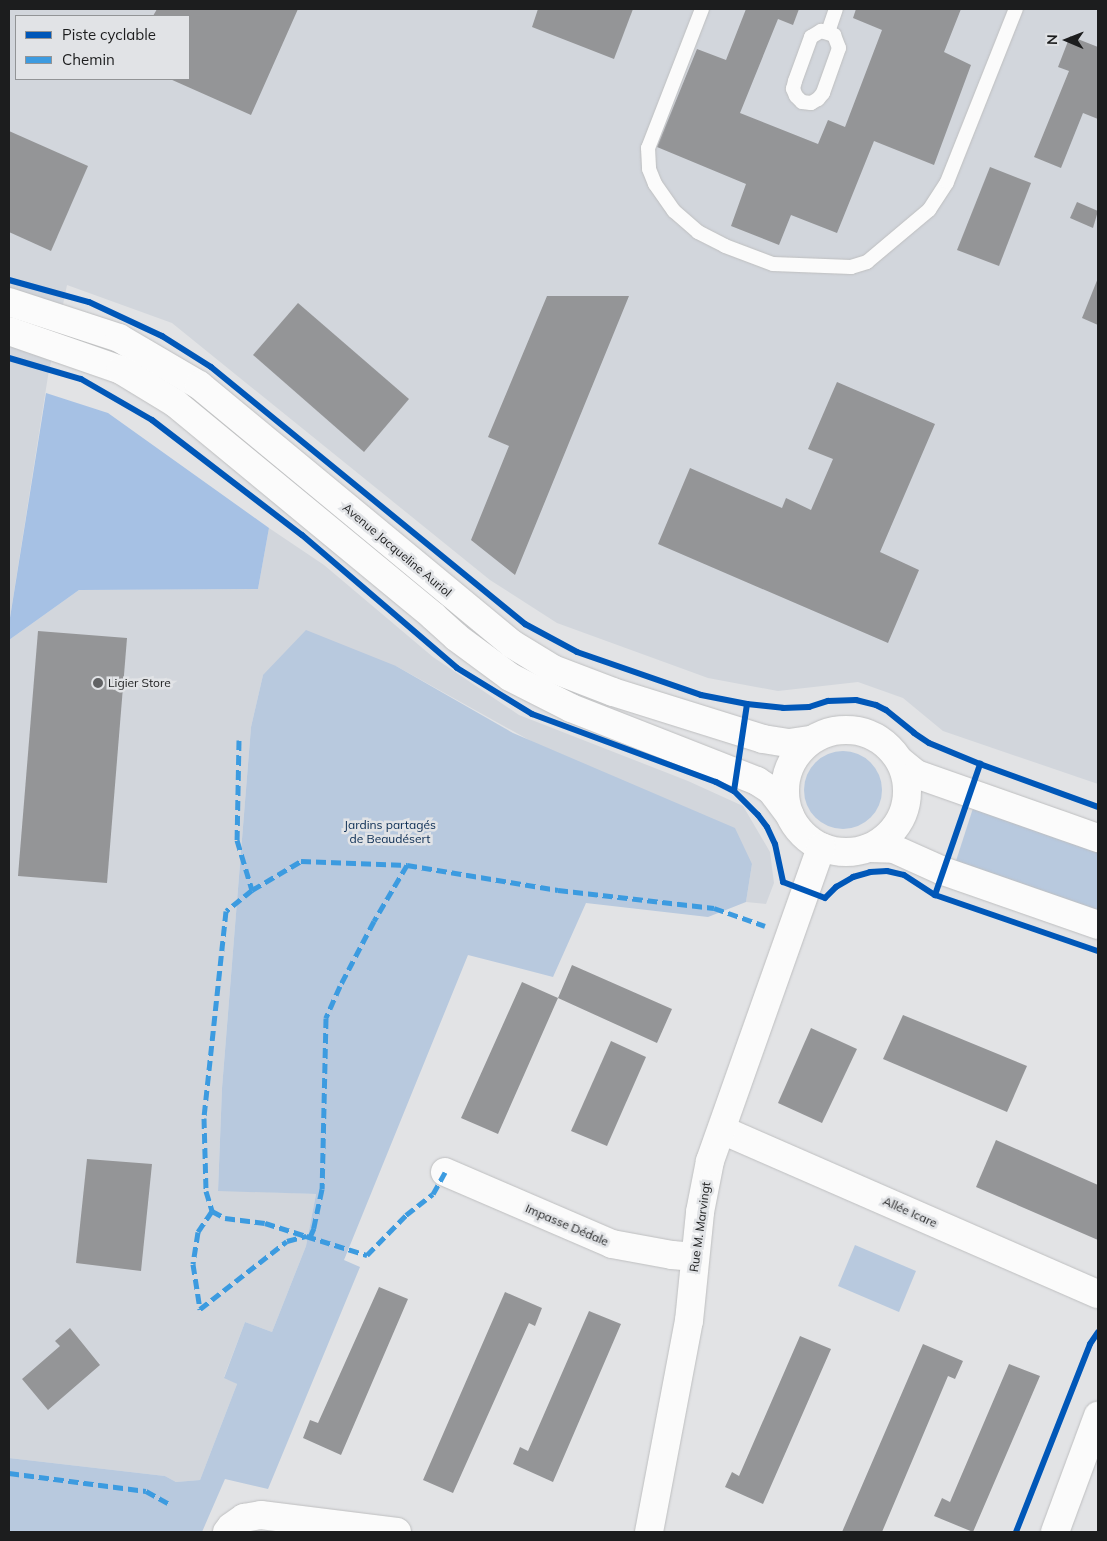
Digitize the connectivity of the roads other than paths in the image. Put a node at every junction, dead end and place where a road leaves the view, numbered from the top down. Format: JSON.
{"nodes":[{"id":1,"x":702,"y":9,"type":"edge"},
{"id":2,"x":836,"y":9,"type":"edge"},
{"id":3,"x":1016,"y":9,"type":"edge"},
{"id":4,"x":828,"y":32,"type":"junction"},
{"id":5,"x":9,"y":302,"type":"edge"},
{"id":6,"x":9,"y":332,"type":"edge"},
{"id":7,"x":811,"y":740,"type":"junction"},
{"id":8,"x":900,"y":762,"type":"junction"},
{"id":9,"x":790,"y":815,"type":"junction"},
{"id":10,"x":1098,"y":838,"type":"edge"},
{"id":11,"x":821,"y":847,"type":"junction"},
{"id":12,"x":869,"y":848,"type":"junction"},
{"id":13,"x":1098,"y":924,"type":"edge"},
{"id":14,"x":722,"y":1130,"type":"junction"},
{"id":15,"x":445,"y":1172,"type":"dead end"},
{"id":16,"x":695,"y":1257,"type":"junction"},
{"id":17,"x":1098,"y":1294,"type":"edge"},
{"id":18,"x":1098,"y":1416,"type":"edge"},
{"id":19,"x":228,"y":1532,"type":"edge"},
{"id":20,"x":398,"y":1532,"type":"edge"},
{"id":21,"x":649,"y":1532,"type":"edge"},
{"id":22,"x":1054,"y":1532,"type":"edge"}],
"edges":[{"from":1,"to":3,"type":"lane"},
{"from":2,"to":4,"type":"lane"},
{"from":4,"to":4,"type":"lane"},
{"from":5,"to":7,"type":"street","name":"Avenue Jacqueline Auriol"},
{"from":6,"to":9,"type":"street"},
{"from":7,"to":8,"type":"street"},
{"from":7,"to":9,"type":"street"},
{"from":8,"to":10,"type":"street"},
{"from":8,"to":12,"type":"street"},
{"from":9,"to":11,"type":"street"},
{"from":11,"to":12,"type":"street"},
{"from":11,"to":14,"type":"street","name":"Rue M. Marvingt"},
{"from":12,"to":13,"type":"street"},
{"from":14,"to":16,"type":"street","name":"Rue M. Marvingt"},
{"from":14,"to":17,"type":"street","name":"Allée Icare"},
{"from":15,"to":16,"type":"street","name":"Impasse Dédale"},
{"from":16,"to":21,"type":"street","name":"Rue M. Marvingt"},
{"from":18,"to":22,"type":"street"},
{"from":19,"to":20,"type":"street"}]}
